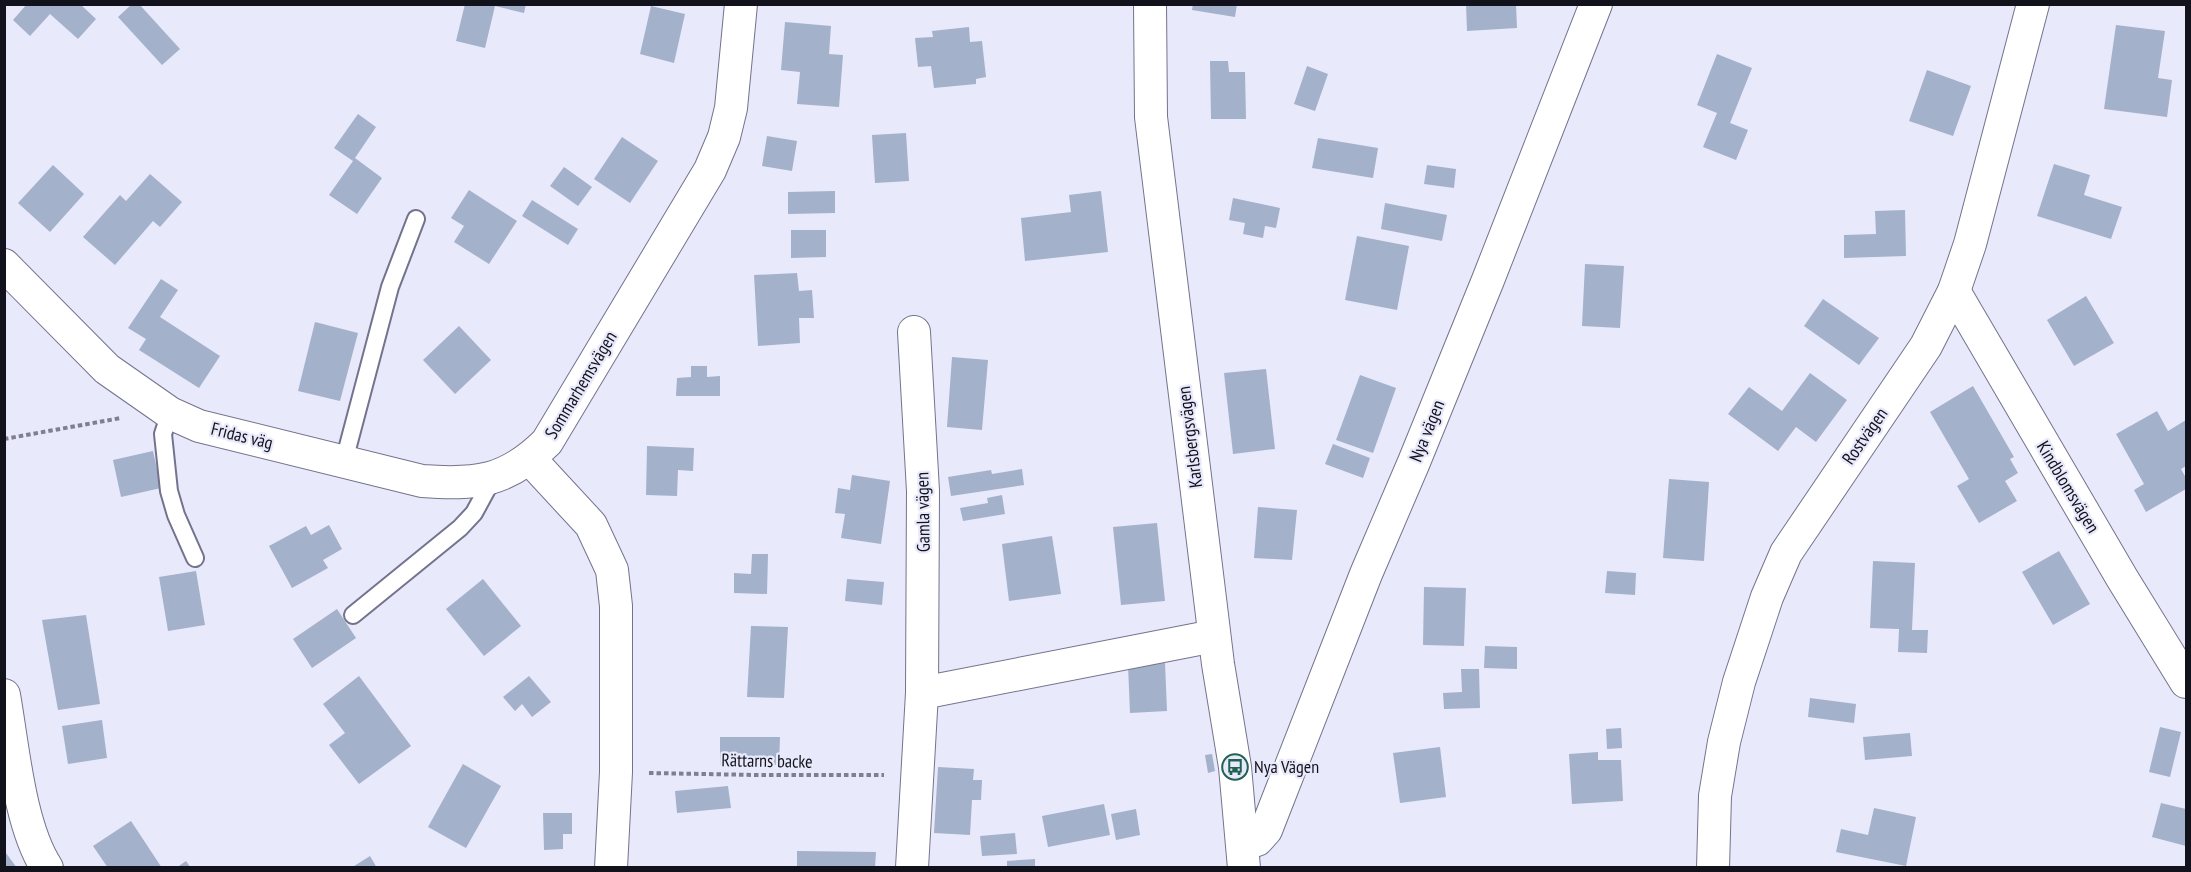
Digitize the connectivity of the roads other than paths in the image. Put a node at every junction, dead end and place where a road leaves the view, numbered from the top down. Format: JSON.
{"nodes":[{"id":1,"x":741,"y":4,"type":"edge"},
{"id":2,"x":1150,"y":4,"type":"edge"},
{"id":3,"x":1596,"y":4,"type":"edge"},
{"id":4,"x":2033,"y":4,"type":"edge"},
{"id":5,"x":416,"y":219,"type":"dead end"},
{"id":6,"x":4,"y":265,"type":"edge"},
{"id":7,"x":1954,"y":291,"type":"junction"},
{"id":8,"x":914,"y":332,"type":"dead end"},
{"id":9,"x":159,"y":406,"type":"junction"},
{"id":10,"x":530,"y":459,"type":"junction"},
{"id":11,"x":344,"y":461,"type":"junction"},
{"id":12,"x":492,"y":478,"type":"junction"},
{"id":13,"x":195,"y":558,"type":"dead end"},
{"id":14,"x":353,"y":615,"type":"dead end"},
{"id":15,"x":1214,"y":636,"type":"junction"},
{"id":16,"x":2187,"y":682,"type":"edge"},
{"id":17,"x":922,"y":693,"type":"junction"},
{"id":18,"x":4,"y":695,"type":"edge"},
{"id":19,"x":1243,"y":855,"type":"edge"},
{"id":20,"x":47,"y":867,"type":"edge"},
{"id":21,"x":611,"y":867,"type":"edge"},
{"id":22,"x":912,"y":867,"type":"edge"},
{"id":23,"x":1713,"y":867,"type":"edge"}],
"edges":[{"from":1,"to":10,"type":"street","name":"Sommarhemsvägen"},
{"from":2,"to":15,"type":"street","name":"Karlsbergsvägen"},
{"from":3,"to":19,"type":"street","name":"Nya vägen"},
{"from":4,"to":7,"type":"street","name":"Rostvägen"},
{"from":5,"to":11,"type":"lane"},
{"from":6,"to":9,"type":"street","name":"Fridas väg"},
{"from":7,"to":16,"type":"street","name":"Kindblomsvägen"},
{"from":7,"to":23,"type":"street","name":"Rostvägen"},
{"from":8,"to":17,"type":"street","name":"Gamla vägen"},
{"from":9,"to":11,"type":"street","name":"Fridas väg"},
{"from":9,"to":13,"type":"lane"},
{"from":10,"to":12,"type":"street","name":"Fridas väg"},
{"from":10,"to":21,"type":"street"},
{"from":11,"to":12,"type":"street","name":"Fridas väg"},
{"from":12,"to":14,"type":"lane"},
{"from":15,"to":17,"type":"street"},
{"from":15,"to":19,"type":"street","name":"Karlsbergsvägen"},
{"from":17,"to":22,"type":"street","name":"Gamla vägen"},
{"from":18,"to":20,"type":"street"}]}
